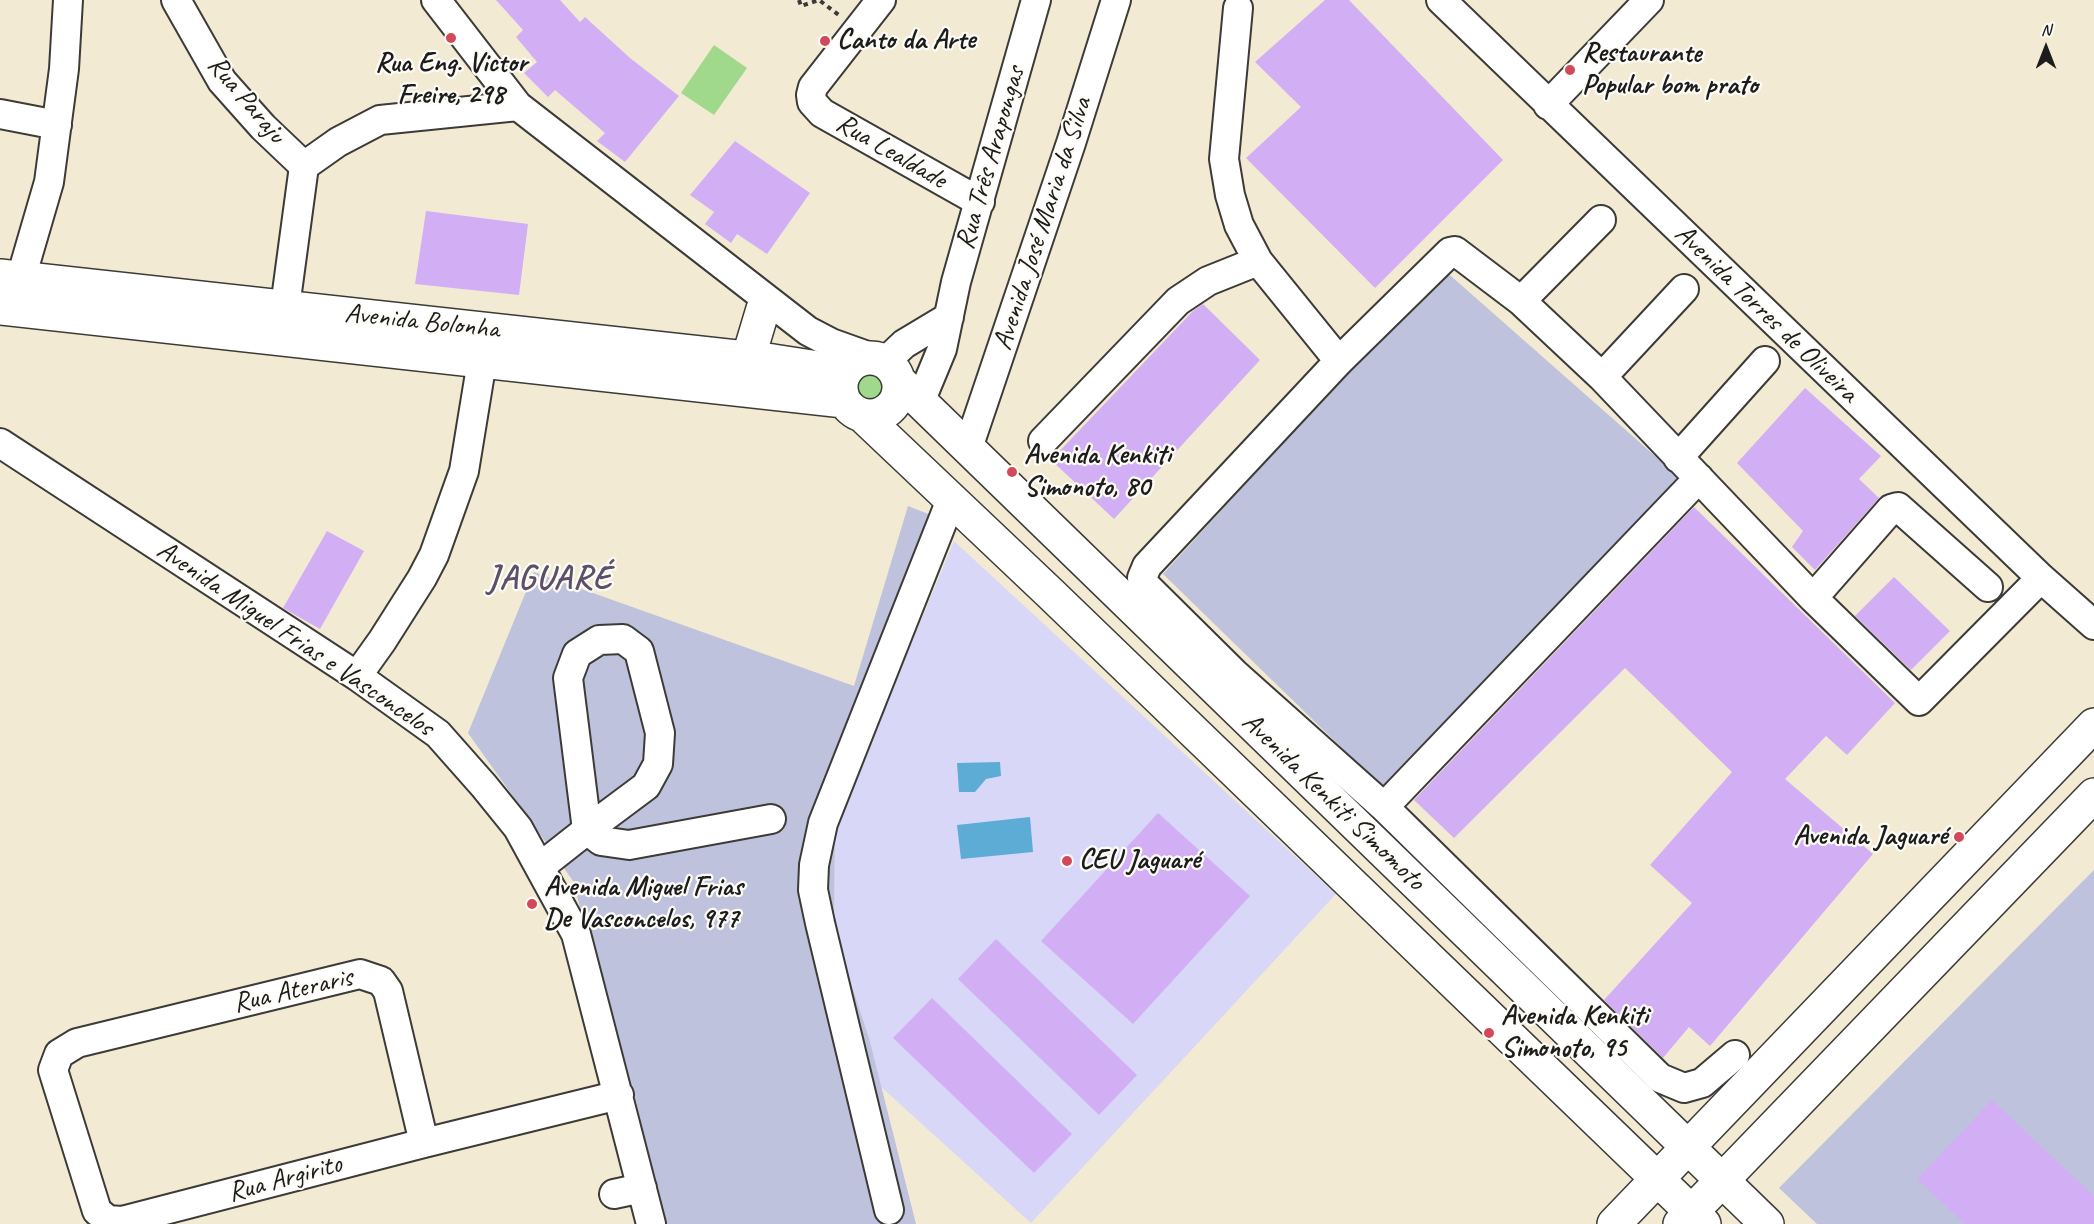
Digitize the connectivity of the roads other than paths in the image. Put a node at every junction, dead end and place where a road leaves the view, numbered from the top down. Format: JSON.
{"nodes":[{"id":1,"x":68,"y":0,"type":"edge"},
{"id":2,"x":176,"y":0,"type":"edge"},
{"id":3,"x":436,"y":0,"type":"edge"},
{"id":4,"x":881,"y":0,"type":"edge"},
{"id":5,"x":1036,"y":0,"type":"edge"},
{"id":6,"x":1116,"y":0,"type":"edge"},
{"id":7,"x":1441,"y":0,"type":"edge"},
{"id":8,"x":1649,"y":0,"type":"edge"},
{"id":9,"x":1238,"y":8,"type":"dead end"},
{"id":10,"x":1548,"y":105,"type":"junction"},
{"id":11,"x":518,"y":106,"type":"junction"},
{"id":12,"x":0,"y":114,"type":"edge"},
{"id":13,"x":57,"y":125,"type":"junction"},
{"id":14,"x":304,"y":166,"type":"junction"},
{"id":15,"x":980,"y":202,"type":"junction"},
{"id":16,"x":1602,"y":220,"type":"dead end"},
{"id":17,"x":1258,"y":261,"type":"junction"},
{"id":18,"x":10,"y":277,"type":"edge"},
{"id":19,"x":1684,"y":289,"type":"dead end"},
{"id":20,"x":756,"y":297,"type":"junction"},
{"id":21,"x":1521,"y":301,"type":"junction"},
{"id":22,"x":285,"y":307,"type":"junction"},
{"id":23,"x":3,"y":314,"type":"edge"},
{"id":24,"x":948,"y":317,"type":"junction"},
{"id":25,"x":743,"y":358,"type":"junction"},
{"id":26,"x":483,"y":361,"type":"junction"},
{"id":27,"x":1339,"y":361,"type":"junction"},
{"id":28,"x":1765,"y":362,"type":"dead end"},
{"id":29,"x":1602,"y":377,"type":"junction"},
{"id":30,"x":872,"y":383,"type":"junction"},
{"id":31,"x":1043,"y":441,"type":"dead end"},
{"id":32,"x":0,"y":443,"type":"edge"},
{"id":33,"x":968,"y":448,"type":"junction"},
{"id":34,"x":1678,"y":458,"type":"junction"},
{"id":35,"x":1699,"y":478,"type":"junction"},
{"id":36,"x":951,"y":500,"type":"junction"},
{"id":37,"x":2041,"y":578,"type":"junction"},
{"id":38,"x":1988,"y":587,"type":"dead end"},
{"id":39,"x":1813,"y":597,"type":"junction"},
{"id":40,"x":2094,"y":625,"type":"edge"},
{"id":41,"x":357,"y":676,"type":"junction"},
{"id":42,"x":1230,"y":703,"type":"junction"},
{"id":43,"x":2094,"y":724,"type":"edge"},
{"id":44,"x":1197,"y":735,"type":"junction"},
{"id":45,"x":2094,"y":795,"type":"edge"},
{"id":46,"x":1384,"y":807,"type":"junction"},
{"id":47,"x":771,"y":819,"type":"dead end"},
{"id":48,"x":587,"y":830,"type":"junction"},
{"id":49,"x":540,"y":867,"type":"junction"},
{"id":50,"x":1735,"y":1055,"type":"dead end"},
{"id":51,"x":53,"y":1070,"type":"joint"},
{"id":52,"x":619,"y":1095,"type":"junction"},
{"id":53,"x":424,"y":1143,"type":"junction"},
{"id":54,"x":1688,"y":1148,"type":"junction"},
{"id":55,"x":1658,"y":1179,"type":"junction"},
{"id":56,"x":1722,"y":1181,"type":"junction"},
{"id":57,"x":642,"y":1188,"type":"junction"},
{"id":58,"x":614,"y":1194,"type":"dead end"},
{"id":59,"x":889,"y":1210,"type":"dead end"},
{"id":60,"x":1692,"y":1220,"type":"edge"},
{"id":61,"x":651,"y":1224,"type":"edge"},
{"id":62,"x":1614,"y":1224,"type":"edge"},
{"id":63,"x":1767,"y":1224,"type":"edge"}],
"edges":[{"from":1,"to":13,"type":"street"},
{"from":2,"to":14,"type":"street","name":"Rua Paraju"},
{"from":3,"to":11,"type":"street"},
{"from":4,"to":15,"type":"street","name":"Rua Lealdade"},
{"from":5,"to":15,"type":"street","name":"Rua Três Arapongas"},
{"from":6,"to":33,"type":"street","name":"Avenida José Maria da Silva"},
{"from":7,"to":10,"type":"street","name":"Avenida Torres de Oliveira"},
{"from":8,"to":10,"type":"street"},
{"from":9,"to":17,"type":"street"},
{"from":10,"to":37,"type":"street","name":"Avenida Torres de Oliveira"},
{"from":11,"to":14,"type":"street"},
{"from":11,"to":20,"type":"street"},
{"from":12,"to":13,"type":"street"},
{"from":13,"to":18,"type":"street"},
{"from":14,"to":22,"type":"street"},
{"from":15,"to":24,"type":"street","name":"Rua Três Arapongas"},
{"from":16,"to":21,"type":"street"},
{"from":17,"to":27,"type":"street"},
{"from":17,"to":31,"type":"street"},
{"from":18,"to":22,"type":"main road","name":"Avenida Bolonha"},
{"from":19,"to":29,"type":"street"},
{"from":20,"to":25,"type":"main road"},
{"from":20,"to":30,"type":"street"},
{"from":21,"to":27,"type":"street"},
{"from":21,"to":29,"type":"street"},
{"from":22,"to":25,"type":"main road","name":"Avenida Bolonha"},
{"from":23,"to":26,"type":"main road","name":"Avenida Bolonha"},
{"from":24,"to":30,"type":"street"},
{"from":24,"to":30,"type":"street","name":"Avenida José Maria da Silva"},
{"from":25,"to":30,"type":"main road","name":"Avenida Bolonha"},
{"from":26,"to":30,"type":"main road","name":"Avenida Bolonha"},
{"from":26,"to":41,"type":"street"},
{"from":27,"to":46,"type":"street"},
{"from":28,"to":34,"type":"street"},
{"from":29,"to":34,"type":"street"},
{"from":30,"to":33,"type":"main road","name":"Avenida Kenkiti Simomoto"},
{"from":30,"to":36,"type":"main road","name":"Avenida Kenkiti Simomoto"},
{"from":32,"to":41,"type":"street","name":"Avenida Miguel Frias e Vasconcelos"},
{"from":33,"to":42,"type":"main road","name":"Avenida Kenkiti Simomoto"},
{"from":34,"to":35,"type":"street"},
{"from":35,"to":39,"type":"street"},
{"from":35,"to":46,"type":"street"},
{"from":36,"to":44,"type":"main road","name":"Avenida Kenkiti Simomoto"},
{"from":36,"to":59,"type":"street"},
{"from":37,"to":39,"type":"street"},
{"from":37,"to":40,"type":"street","name":"Avenida Torres de Oliveira"},
{"from":38,"to":39,"type":"street"},
{"from":41,"to":49,"type":"street","name":"Avenida Miguel Frias e Vasconcelos"},
{"from":42,"to":44,"type":"main road"},
{"from":42,"to":54,"type":"main road","name":"Avenida Kenkiti Simomoto"},
{"from":43,"to":54,"type":"main road"},
{"from":44,"to":55,"type":"main road","name":"Avenida Kenkiti Simomoto"},
{"from":45,"to":56,"type":"main road"},
{"from":46,"to":50,"type":"street"},
{"from":47,"to":48,"type":"street"},
{"from":48,"to":48,"type":"street"},
{"from":48,"to":49,"type":"street"},
{"from":49,"to":52,"type":"street","name":"Avenida Miguel Frias e Vasconcelos"},
{"from":51,"to":53,"type":"street","name":"Rua Argirito"},
{"from":51,"to":53,"type":"street","name":"Rua Ateraris"},
{"from":52,"to":53,"type":"street","name":"Rua Argirito"},
{"from":52,"to":57,"type":"street","name":"Avenida Miguel Frias e Vasconcelos"},
{"from":54,"to":55,"type":"main road"},
{"from":54,"to":56,"type":"main road","name":"Avenida Kenkiti Simomoto"},
{"from":55,"to":60,"type":"main road","name":"Avenida Kenkiti Simomoto"},
{"from":55,"to":62,"type":"main road"},
{"from":56,"to":60,"type":"main road"},
{"from":56,"to":63,"type":"main road","name":"Avenida Kenkiti Simomoto"},
{"from":57,"to":58,"type":"street"},
{"from":57,"to":61,"type":"street","name":"Avenida Miguel Frias e Vasconcelos"}]}
